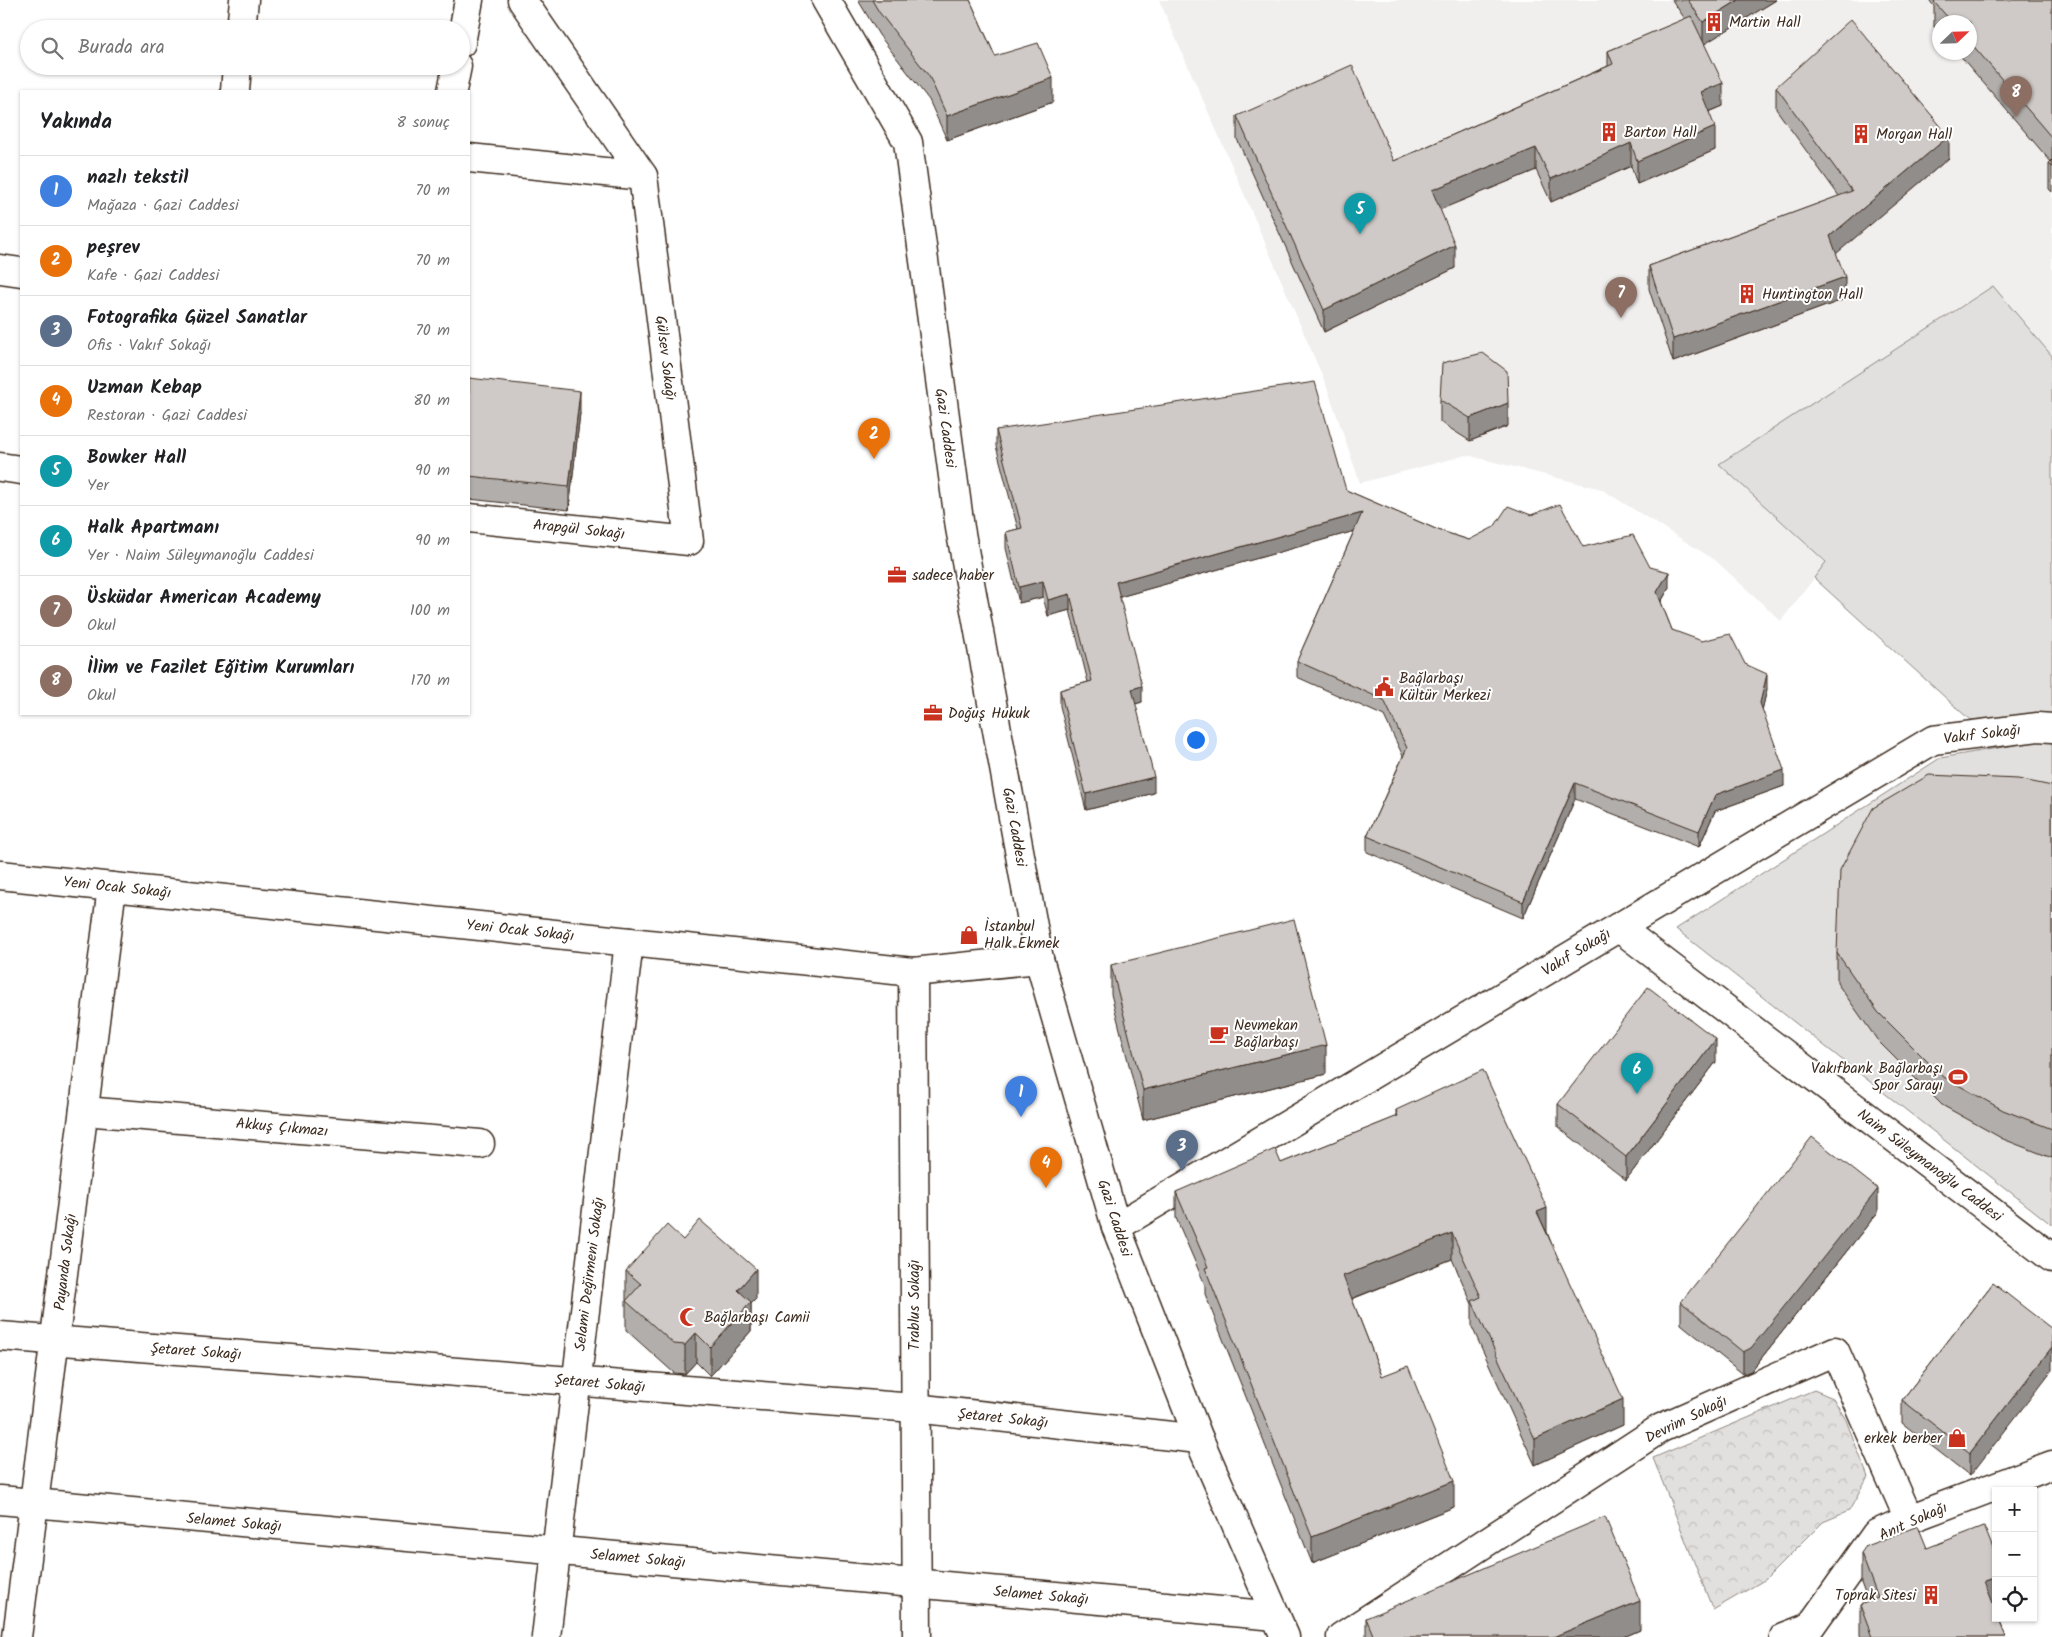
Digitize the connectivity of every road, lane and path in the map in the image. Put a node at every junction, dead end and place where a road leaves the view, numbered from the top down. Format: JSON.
{"nodes":[{"id":1,"x":244,"y":0,"type":"edge"},
{"id":2,"x":469,"y":0,"type":"edge"},
{"id":3,"x":522,"y":0,"type":"edge"},
{"id":4,"x":826,"y":0,"type":"edge"},
{"id":5,"x":242,"y":20,"type":"edge"},
{"id":6,"x":465,"y":20,"type":"edge"},
{"id":7,"x":236,"y":75,"type":"edge"},
{"id":8,"x":455,"y":75,"type":"edge"},
{"id":9,"x":234,"y":90,"type":"edge"},
{"id":10,"x":452,"y":90,"type":"edge"},
{"id":11,"x":470,"y":158,"type":"edge"},
{"id":12,"x":643,"y":176,"type":"junction"},
{"id":13,"x":0,"y":269,"type":"edge"},
{"id":14,"x":20,"y":272,"type":"edge"},
{"id":15,"x":0,"y":467,"type":"edge"},
{"id":16,"x":20,"y":470,"type":"edge"},
{"id":17,"x":470,"y":518,"type":"edge"},
{"id":18,"x":688,"y":541,"type":"joint"},
{"id":19,"x":2052,"y":728,"type":"edge"},
{"id":20,"x":0,"y":875,"type":"edge"},
{"id":21,"x":112,"y":887,"type":"junction"},
{"id":22,"x":1618,"y":927,"type":"junction"},
{"id":23,"x":629,"y":942,"type":"junction"},
{"id":24,"x":1039,"y":959,"type":"junction"},
{"id":25,"x":913,"y":972,"type":"junction"},
{"id":26,"x":84,"y":1111,"type":"junction"},
{"id":27,"x":480,"y":1144,"type":"dead end"},
{"id":28,"x":1116,"y":1227,"type":"junction"},
{"id":29,"x":2052,"y":1258,"type":"edge"},
{"id":30,"x":0,"y":1336,"type":"edge"},
{"id":31,"x":55,"y":1340,"type":"junction"},
{"id":32,"x":576,"y":1381,"type":"junction"},
{"id":33,"x":914,"y":1408,"type":"junction"},
{"id":34,"x":1199,"y":1440,"type":"junction"},
{"id":35,"x":2052,"y":1466,"type":"edge"},
{"id":36,"x":0,"y":1500,"type":"edge"},
{"id":37,"x":34,"y":1504,"type":"junction"},
{"id":38,"x":1909,"y":1519,"type":"junction"},
{"id":39,"x":556,"y":1551,"type":"junction"},
{"id":40,"x":916,"y":1584,"type":"junction"},
{"id":41,"x":1280,"y":1627,"type":"edge"},
{"id":42,"x":18,"y":1637,"type":"edge"},
{"id":43,"x":546,"y":1637,"type":"edge"},
{"id":44,"x":916,"y":1637,"type":"edge"},
{"id":45,"x":1341,"y":1637,"type":"edge"},
{"id":46,"x":1784,"y":1637,"type":"edge"}],
"edges":[{"from":1,"to":5,"type":"street"},
{"from":2,"to":6,"type":"street"},
{"from":3,"to":12,"type":"street","name":"Gülsev Sokağı"},
{"from":4,"to":24,"type":"street","name":"Gazi Caddesi"},
{"from":7,"to":9,"type":"street"},
{"from":8,"to":10,"type":"street"},
{"from":11,"to":12,"type":"street"},
{"from":12,"to":18,"type":"street","name":"Gülsev Sokağı"},
{"from":13,"to":14,"type":"street"},
{"from":15,"to":16,"type":"street"},
{"from":17,"to":18,"type":"street","name":"Arapgül Sokağı"},
{"from":19,"to":22,"type":"street","name":"Vakıf Sokağı"},
{"from":20,"to":21,"type":"street","name":"Yeni Ocak Sokağı"},
{"from":21,"to":23,"type":"street","name":"Yeni Ocak Sokağı"},
{"from":21,"to":26,"type":"street","name":"Payanda Sokağı"},
{"from":22,"to":28,"type":"street","name":"Vakıf Sokağı"},
{"from":22,"to":29,"type":"street","name":"Naim Süleymanoğlu Caddesi"},
{"from":23,"to":25,"type":"street","name":"Yeni Ocak Sokağı"},
{"from":23,"to":32,"type":"street","name":"Selami Değirmeni Sokağı"},
{"from":24,"to":25,"type":"street","name":"Yeni Ocak Sokağı"},
{"from":24,"to":28,"type":"street","name":"Gazi Caddesi"},
{"from":25,"to":33,"type":"street","name":"Trablus Sokağı"},
{"from":26,"to":27,"type":"street","name":"Akkuş Çıkmazı"},
{"from":26,"to":31,"type":"street","name":"Payanda Sokağı"},
{"from":28,"to":34,"type":"street","name":"Gazi Caddesi"},
{"from":30,"to":31,"type":"street","name":"Şetaret Sokağı"},
{"from":31,"to":32,"type":"street","name":"Şetaret Sokağı"},
{"from":31,"to":37,"type":"street","name":"Payanda Sokağı"},
{"from":32,"to":33,"type":"street","name":"Şetaret Sokağı"},
{"from":32,"to":39,"type":"street","name":"Selami Değirmeni Sokağı"},
{"from":33,"to":34,"type":"street","name":"Şetaret Sokağı"},
{"from":33,"to":40,"type":"street","name":"Trablus Sokağı"},
{"from":34,"to":41,"type":"street","name":"Gazi Caddesi"},
{"from":35,"to":38,"type":"street","name":"Anıt Sokağı"},
{"from":36,"to":37,"type":"street","name":"Selamet Sokağı"},
{"from":37,"to":39,"type":"street","name":"Selamet Sokağı"},
{"from":37,"to":42,"type":"street","name":"Payanda Sokağı"},
{"from":38,"to":45,"type":"street","name":"Devrim Sokağı"},
{"from":38,"to":46,"type":"street","name":"Anıt Sokağı"},
{"from":39,"to":40,"type":"street","name":"Selamet Sokağı"},
{"from":39,"to":43,"type":"street","name":"Selami Değirmeni Sokağı"},
{"from":40,"to":41,"type":"street","name":"Selamet Sokağı"},
{"from":40,"to":44,"type":"street","name":"Trablus Sokağı"}]}
